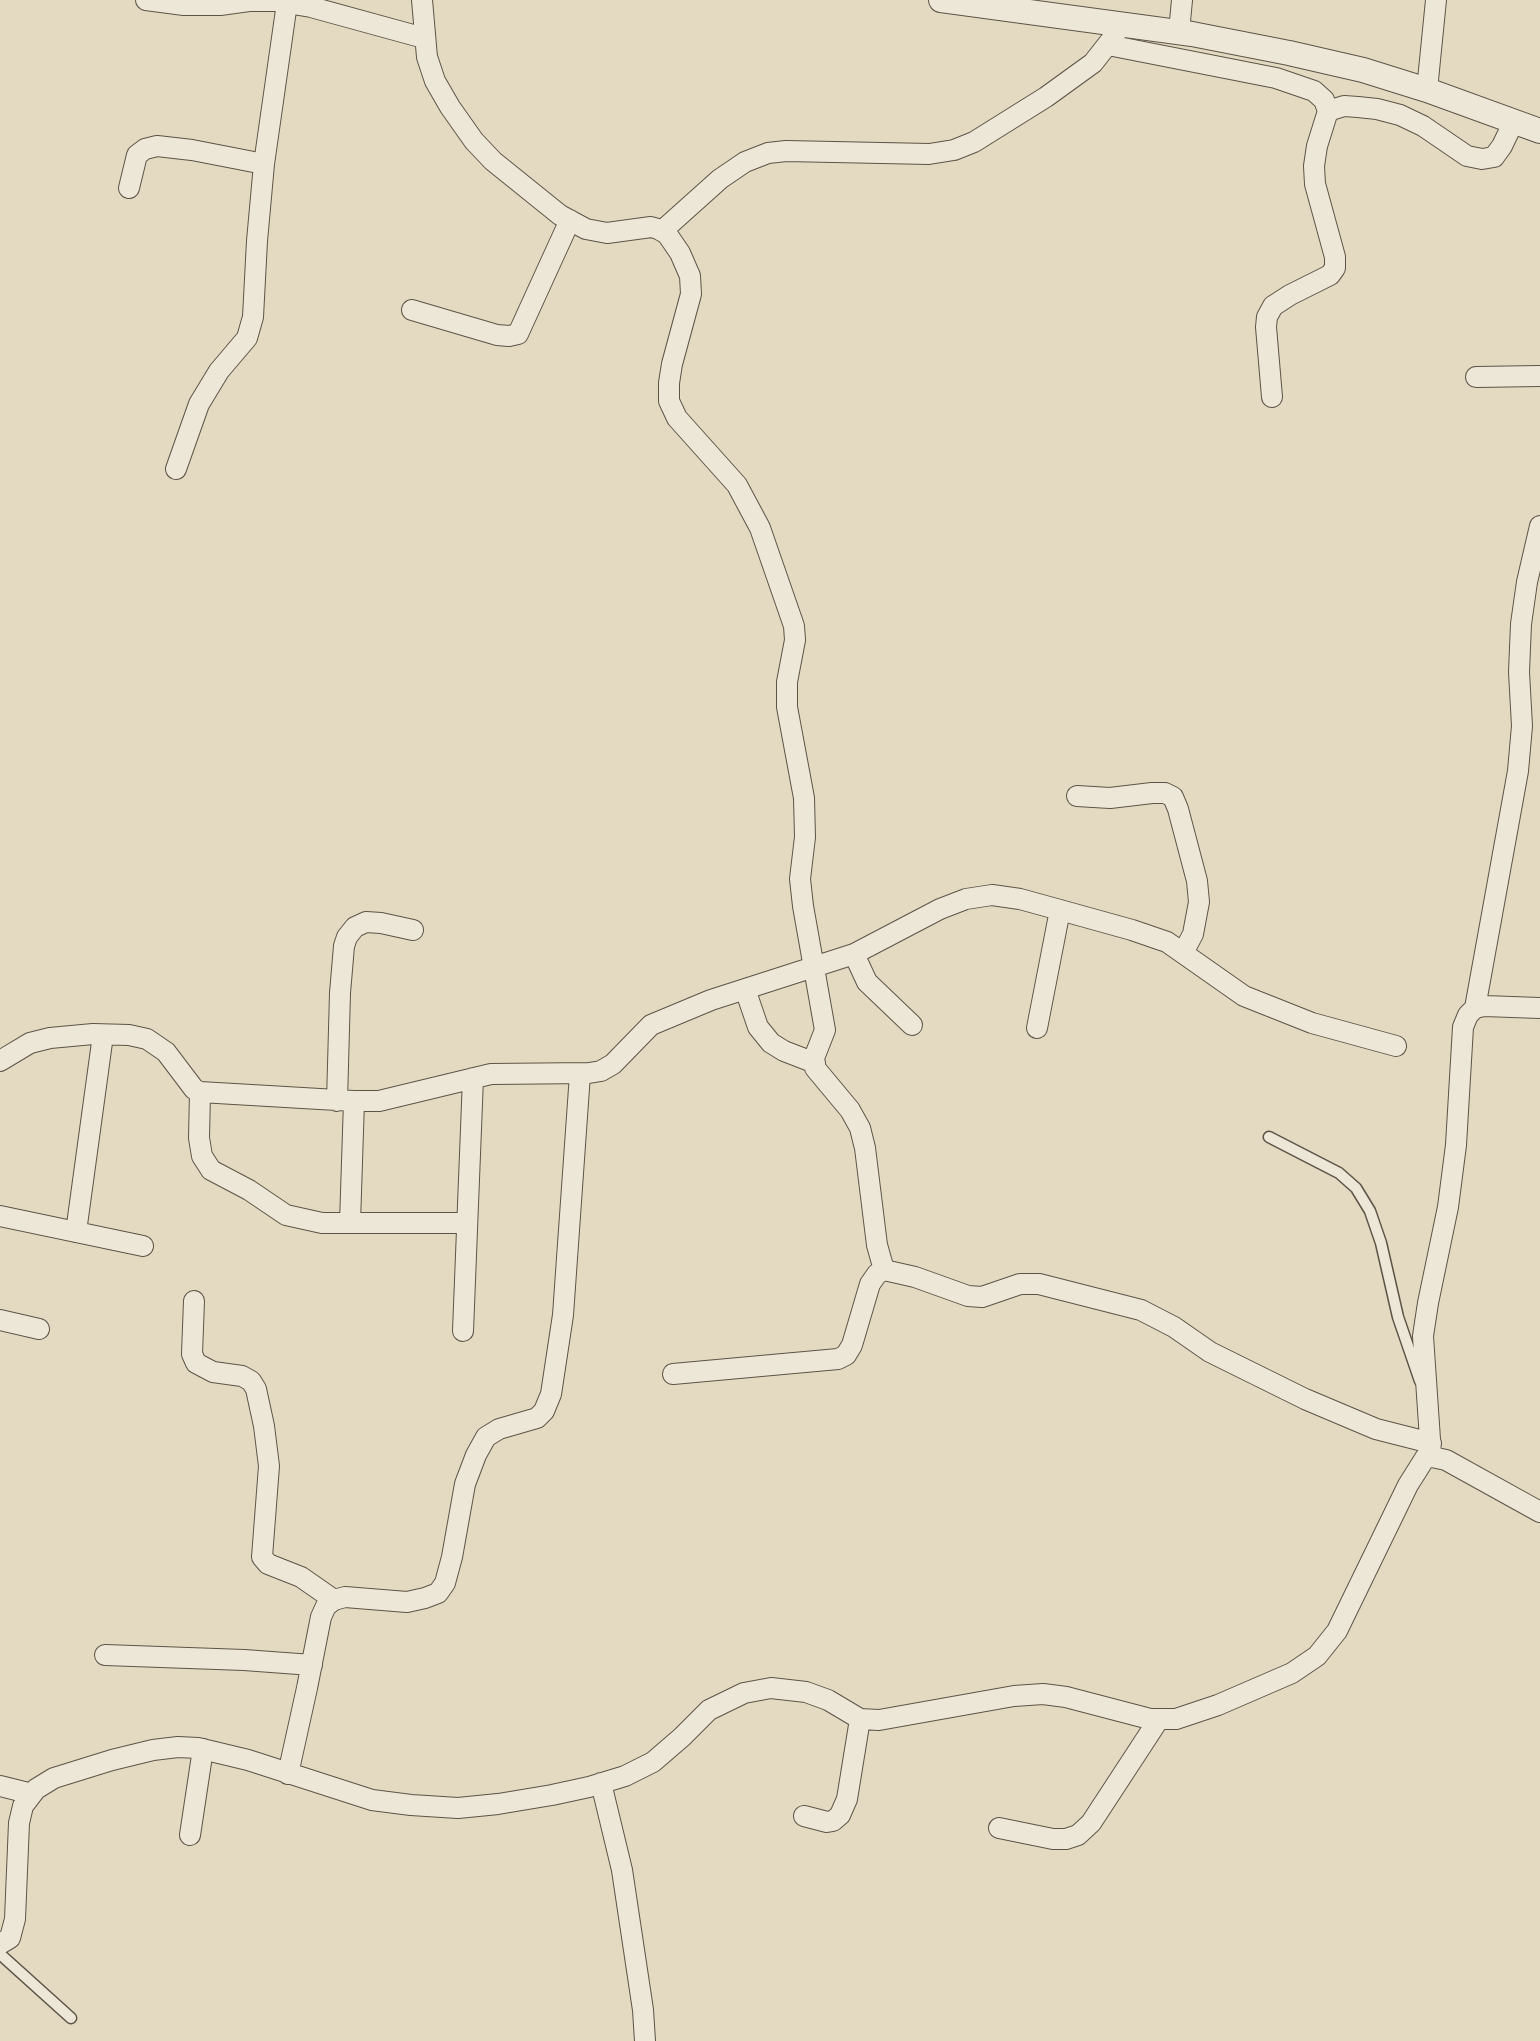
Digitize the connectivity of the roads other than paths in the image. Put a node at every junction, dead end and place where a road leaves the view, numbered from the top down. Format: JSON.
{"nodes":[{"id":1,"x":146,"y":0,"type":"edge"},
{"id":2,"x":422,"y":0,"type":"edge"},
{"id":3,"x":941,"y":0,"type":"edge"},
{"id":4,"x":1182,"y":0,"type":"edge"},
{"id":5,"x":1436,"y":0,"type":"edge"},
{"id":6,"x":287,"y":3,"type":"junction"},
{"id":7,"x":1121,"y":24,"type":"junction"},
{"id":8,"x":1179,"y":32,"type":"junction"},
{"id":9,"x":424,"y":38,"type":"junction"},
{"id":10,"x":1108,"y":45,"type":"junction"},
{"id":11,"x":1427,"y":90,"type":"junction"},
{"id":12,"x":1328,"y":111,"type":"junction"},
{"id":13,"x":1514,"y":121,"type":"junction"},
{"id":14,"x":1540,"y":131,"type":"edge"},
{"id":15,"x":264,"y":164,"type":"junction"},
{"id":16,"x":129,"y":188,"type":"dead end"},
{"id":17,"x":570,"y":220,"type":"junction"},
{"id":18,"x":662,"y":231,"type":"junction"},
{"id":19,"x":412,"y":310,"type":"dead end"},
{"id":20,"x":1476,"y":376,"type":"dead end"},
{"id":21,"x":1540,"y":376,"type":"edge"},
{"id":22,"x":1272,"y":397,"type":"dead end"},
{"id":23,"x":176,"y":469,"type":"dead end"},
{"id":24,"x":1540,"y":526,"type":"edge"},
{"id":25,"x":1077,"y":796,"type":"dead end"},
{"id":26,"x":1060,"y":910,"type":"junction"},
{"id":27,"x":413,"y":930,"type":"dead end"},
{"id":28,"x":1183,"y":953,"type":"junction"},
{"id":29,"x":854,"y":954,"type":"junction"},
{"id":30,"x":814,"y":966,"type":"junction"},
{"id":31,"x":745,"y":989,"type":"junction"},
{"id":32,"x":1475,"y":1008,"type":"junction"},
{"id":33,"x":1540,"y":1008,"type":"edge"},
{"id":34,"x":912,"y":1024,"type":"dead end"},
{"id":35,"x":1037,"y":1028,"type":"dead end"},
{"id":36,"x":103,"y":1035,"type":"junction"},
{"id":37,"x":1396,"y":1046,"type":"dead end"},
{"id":38,"x":0,"y":1060,"type":"edge"},
{"id":39,"x":815,"y":1063,"type":"junction"},
{"id":40,"x":580,"y":1074,"type":"junction"},
{"id":41,"x":473,"y":1078,"type":"junction"},
{"id":42,"x":200,"y":1092,"type":"junction"},
{"id":43,"x":346,"y":1101,"type":"junction"},
{"id":44,"x":1269,"y":1137,"type":"dead end"},
{"id":45,"x":0,"y":1216,"type":"edge"},
{"id":46,"x":350,"y":1222,"type":"junction"},
{"id":47,"x":467,"y":1223,"type":"junction"},
{"id":48,"x":75,"y":1232,"type":"junction"},
{"id":49,"x":143,"y":1246,"type":"dead end"},
{"id":50,"x":884,"y":1270,"type":"junction"},
{"id":51,"x":194,"y":1301,"type":"dead end"},
{"id":52,"x":0,"y":1320,"type":"edge"},
{"id":53,"x":39,"y":1329,"type":"dead end"},
{"id":54,"x":463,"y":1331,"type":"dead end"},
{"id":55,"x":673,"y":1374,"type":"dead end"},
{"id":56,"x":1428,"y":1398,"type":"junction"},
{"id":57,"x":1431,"y":1450,"type":"junction"},
{"id":58,"x":1540,"y":1512,"type":"edge"},
{"id":59,"x":334,"y":1600,"type":"junction"},
{"id":60,"x":105,"y":1655,"type":"dead end"},
{"id":61,"x":312,"y":1665,"type":"junction"},
{"id":62,"x":860,"y":1719,"type":"junction"},
{"id":63,"x":1159,"y":1719,"type":"junction"},
{"id":64,"x":203,"y":1749,"type":"junction"},
{"id":65,"x":288,"y":1774,"type":"junction"},
{"id":66,"x":601,"y":1784,"type":"junction"},
{"id":67,"x":0,"y":1786,"type":"edge"},
{"id":68,"x":32,"y":1794,"type":"junction"},
{"id":69,"x":804,"y":1816,"type":"dead end"},
{"id":70,"x":999,"y":1828,"type":"dead end"},
{"id":71,"x":190,"y":1835,"type":"dead end"},
{"id":72,"x":0,"y":1944,"type":"edge"},
{"id":73,"x":0,"y":1954,"type":"edge"},
{"id":74,"x":71,"y":2018,"type":"dead end"},
{"id":75,"x":645,"y":2041,"type":"edge"}],
"edges":[{"from":1,"to":6,"type":"street"},
{"from":2,"to":9,"type":"street"},
{"from":3,"to":7,"type":"street"},
{"from":4,"to":8,"type":"street"},
{"from":5,"to":11,"type":"street"},
{"from":6,"to":9,"type":"street"},
{"from":6,"to":15,"type":"street"},
{"from":7,"to":8,"type":"street"},
{"from":7,"to":10,"type":"street"},
{"from":8,"to":11,"type":"street"},
{"from":9,"to":17,"type":"street"},
{"from":10,"to":12,"type":"street"},
{"from":10,"to":18,"type":"street"},
{"from":11,"to":13,"type":"street"},
{"from":12,"to":13,"type":"street"},
{"from":12,"to":22,"type":"street"},
{"from":13,"to":14,"type":"street"},
{"from":15,"to":16,"type":"street"},
{"from":15,"to":23,"type":"street"},
{"from":17,"to":18,"type":"street"},
{"from":17,"to":19,"type":"street"},
{"from":18,"to":30,"type":"street"},
{"from":20,"to":21,"type":"street"},
{"from":24,"to":32,"type":"street"},
{"from":25,"to":28,"type":"street"},
{"from":26,"to":28,"type":"street"},
{"from":26,"to":29,"type":"street"},
{"from":26,"to":35,"type":"street"},
{"from":27,"to":43,"type":"street"},
{"from":28,"to":37,"type":"street"},
{"from":29,"to":30,"type":"street"},
{"from":29,"to":34,"type":"street"},
{"from":30,"to":31,"type":"street"},
{"from":30,"to":39,"type":"street"},
{"from":31,"to":39,"type":"street"},
{"from":31,"to":40,"type":"street"},
{"from":32,"to":33,"type":"street"},
{"from":32,"to":56,"type":"street"},
{"from":36,"to":38,"type":"street"},
{"from":36,"to":42,"type":"street"},
{"from":36,"to":48,"type":"street"},
{"from":39,"to":50,"type":"street"},
{"from":40,"to":41,"type":"street"},
{"from":40,"to":59,"type":"street"},
{"from":41,"to":43,"type":"street"},
{"from":41,"to":47,"type":"street"},
{"from":42,"to":43,"type":"street"},
{"from":42,"to":46,"type":"street"},
{"from":43,"to":46,"type":"street"},
{"from":44,"to":56,"type":"lane"},
{"from":45,"to":48,"type":"street"},
{"from":46,"to":47,"type":"street"},
{"from":47,"to":54,"type":"street"},
{"from":48,"to":49,"type":"street"},
{"from":50,"to":55,"type":"street"},
{"from":50,"to":57,"type":"street"},
{"from":51,"to":59,"type":"street"},
{"from":52,"to":53,"type":"street"},
{"from":56,"to":57,"type":"street"},
{"from":57,"to":58,"type":"street"},
{"from":57,"to":63,"type":"street"},
{"from":59,"to":61,"type":"street"},
{"from":60,"to":61,"type":"street"},
{"from":61,"to":65,"type":"street"},
{"from":62,"to":63,"type":"street"},
{"from":62,"to":66,"type":"street"},
{"from":62,"to":69,"type":"street"},
{"from":63,"to":70,"type":"street"},
{"from":64,"to":65,"type":"street"},
{"from":64,"to":68,"type":"street"},
{"from":64,"to":71,"type":"street"},
{"from":65,"to":66,"type":"street"},
{"from":66,"to":75,"type":"street"},
{"from":67,"to":68,"type":"street"},
{"from":68,"to":72,"type":"street"},
{"from":73,"to":74,"type":"lane"}]}
